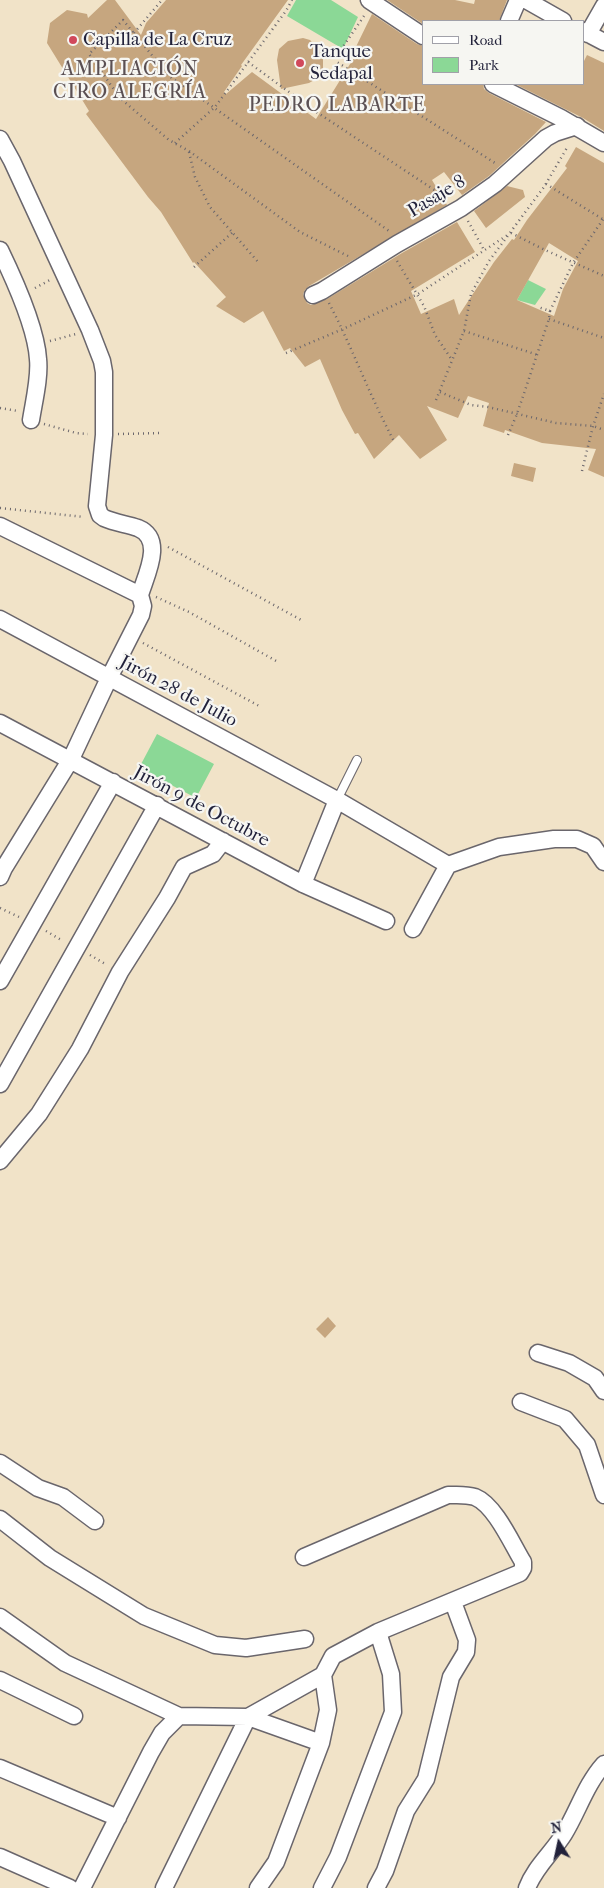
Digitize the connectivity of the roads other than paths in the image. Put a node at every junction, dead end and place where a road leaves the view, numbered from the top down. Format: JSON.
{"nodes":[{"id":1,"x":518,"y":0,"type":"edge"},
{"id":2,"x":526,"y":0,"type":"edge"},
{"id":3,"x":372,"y":2,"type":"edge"},
{"id":4,"x":604,"y":6,"type":"edge"},
{"id":5,"x":509,"y":20,"type":"edge"},
{"id":6,"x":562,"y":20,"type":"edge"},
{"id":7,"x":585,"y":32,"type":"edge"},
{"id":8,"x":422,"y":35,"type":"edge"},
{"id":9,"x":604,"y":42,"type":"edge"},
{"id":10,"x":496,"y":85,"type":"edge"},
{"id":11,"x":578,"y":127,"type":"junction"},
{"id":12,"x":0,"y":139,"type":"edge"},
{"id":13,"x":604,"y":143,"type":"edge"},
{"id":14,"x":0,"y":250,"type":"edge"},
{"id":15,"x":318,"y":293,"type":"road end"},
{"id":16,"x":32,"y":420,"type":"road end"},
{"id":17,"x":0,"y":526,"type":"edge"},
{"id":18,"x":140,"y":593,"type":"junction"},
{"id":19,"x":0,"y":620,"type":"edge"},
{"id":20,"x":109,"y":678,"type":"junction"},
{"id":21,"x":0,"y":723,"type":"edge"},
{"id":22,"x":71,"y":759,"type":"junction"},
{"id":23,"x":357,"y":760,"type":"dead end"},
{"id":24,"x":113,"y":782,"type":"junction"},
{"id":25,"x":338,"y":800,"type":"junction"},
{"id":26,"x":157,"y":805,"type":"junction"},
{"id":27,"x":223,"y":841,"type":"junction"},
{"id":28,"x":604,"y":862,"type":"edge"},
{"id":29,"x":448,"y":865,"type":"junction"},
{"id":30,"x":1,"y":872,"type":"edge"},
{"id":31,"x":304,"y":884,"type":"junction"},
{"id":32,"x":386,"y":921,"type":"dead end"},
{"id":33,"x":413,"y":929,"type":"dead end"},
{"id":34,"x":0,"y":981,"type":"edge"},
{"id":35,"x":0,"y":1084,"type":"edge"},
{"id":36,"x":0,"y":1160,"type":"edge"},
{"id":37,"x":538,"y":1353,"type":"dead end"},
{"id":38,"x":604,"y":1391,"type":"edge"},
{"id":39,"x":521,"y":1402,"type":"dead end"},
{"id":40,"x":0,"y":1464,"type":"edge"},
{"id":41,"x":604,"y":1495,"type":"edge"},
{"id":42,"x":0,"y":1519,"type":"edge"},
{"id":43,"x":95,"y":1521,"type":"dead end"},
{"id":44,"x":304,"y":1557,"type":"dead end"},
{"id":45,"x":453,"y":1602,"type":"junction"},
{"id":46,"x":0,"y":1617,"type":"edge"},
{"id":47,"x":378,"y":1632,"type":"junction"},
{"id":48,"x":305,"y":1639,"type":"dead end"},
{"id":49,"x":323,"y":1675,"type":"junction"},
{"id":50,"x":0,"y":1680,"type":"edge"},
{"id":51,"x":74,"y":1716,"type":"dead end"},
{"id":52,"x":179,"y":1716,"type":"junction"},
{"id":53,"x":248,"y":1717,"type":"junction"},
{"id":54,"x":321,"y":1743,"type":"junction"},
{"id":55,"x":604,"y":1764,"type":"edge"},
{"id":56,"x":0,"y":1768,"type":"edge"},
{"id":57,"x":118,"y":1818,"type":"junction"},
{"id":58,"x":0,"y":1857,"type":"edge"},
{"id":59,"x":70,"y":1888,"type":"edge"},
{"id":60,"x":82,"y":1888,"type":"edge"},
{"id":61,"x":164,"y":1888,"type":"edge"},
{"id":62,"x":258,"y":1888,"type":"edge"},
{"id":63,"x":322,"y":1888,"type":"edge"},
{"id":64,"x":376,"y":1888,"type":"edge"},
{"id":65,"x":527,"y":1888,"type":"edge"}],
"edges":[{"from":1,"to":5,"type":"street"},
{"from":2,"to":6,"type":"street"},
{"from":3,"to":8,"type":"street"},
{"from":4,"to":7,"type":"street"},
{"from":7,"to":9,"type":"street"},
{"from":10,"to":11,"type":"street"},
{"from":11,"to":13,"type":"street"},
{"from":11,"to":15,"type":"street","name":"Pasaje 8"},
{"from":12,"to":18,"type":"street"},
{"from":14,"to":16,"type":"street"},
{"from":17,"to":18,"type":"street"},
{"from":18,"to":20,"type":"street"},
{"from":19,"to":20,"type":"street","name":"Jirón 28 de Julio"},
{"from":20,"to":22,"type":"street"},
{"from":20,"to":25,"type":"street","name":"Jirón 28 de Julio"},
{"from":21,"to":22,"type":"street","name":"Jirón 9 de Octubre"},
{"from":22,"to":24,"type":"street","name":"Jirón 9 de Octubre"},
{"from":22,"to":30,"type":"street"},
{"from":23,"to":25,"type":"lane"},
{"from":24,"to":26,"type":"street","name":"Jirón 9 de Octubre"},
{"from":24,"to":34,"type":"street"},
{"from":25,"to":29,"type":"street","name":"Jirón 28 de Julio"},
{"from":25,"to":31,"type":"street"},
{"from":26,"to":27,"type":"street","name":"Jirón 9 de Octubre"},
{"from":26,"to":35,"type":"street"},
{"from":27,"to":31,"type":"street","name":"Jirón 9 de Octubre"},
{"from":27,"to":36,"type":"street"},
{"from":28,"to":29,"type":"street"},
{"from":29,"to":33,"type":"street"},
{"from":31,"to":32,"type":"street","name":"Jirón 9 de Octubre"},
{"from":37,"to":38,"type":"street"},
{"from":39,"to":41,"type":"street"},
{"from":40,"to":43,"type":"street"},
{"from":42,"to":48,"type":"street"},
{"from":44,"to":45,"type":"street"},
{"from":45,"to":47,"type":"street"},
{"from":45,"to":64,"type":"street"},
{"from":46,"to":52,"type":"street"},
{"from":47,"to":49,"type":"street"},
{"from":47,"to":63,"type":"street"},
{"from":49,"to":53,"type":"street"},
{"from":49,"to":54,"type":"street"},
{"from":50,"to":51,"type":"street"},
{"from":52,"to":53,"type":"street"},
{"from":52,"to":57,"type":"street"},
{"from":53,"to":54,"type":"street"},
{"from":53,"to":61,"type":"street"},
{"from":54,"to":62,"type":"street"},
{"from":55,"to":65,"type":"street"},
{"from":56,"to":57,"type":"street"},
{"from":57,"to":60,"type":"street"},
{"from":58,"to":59,"type":"street"}]}
